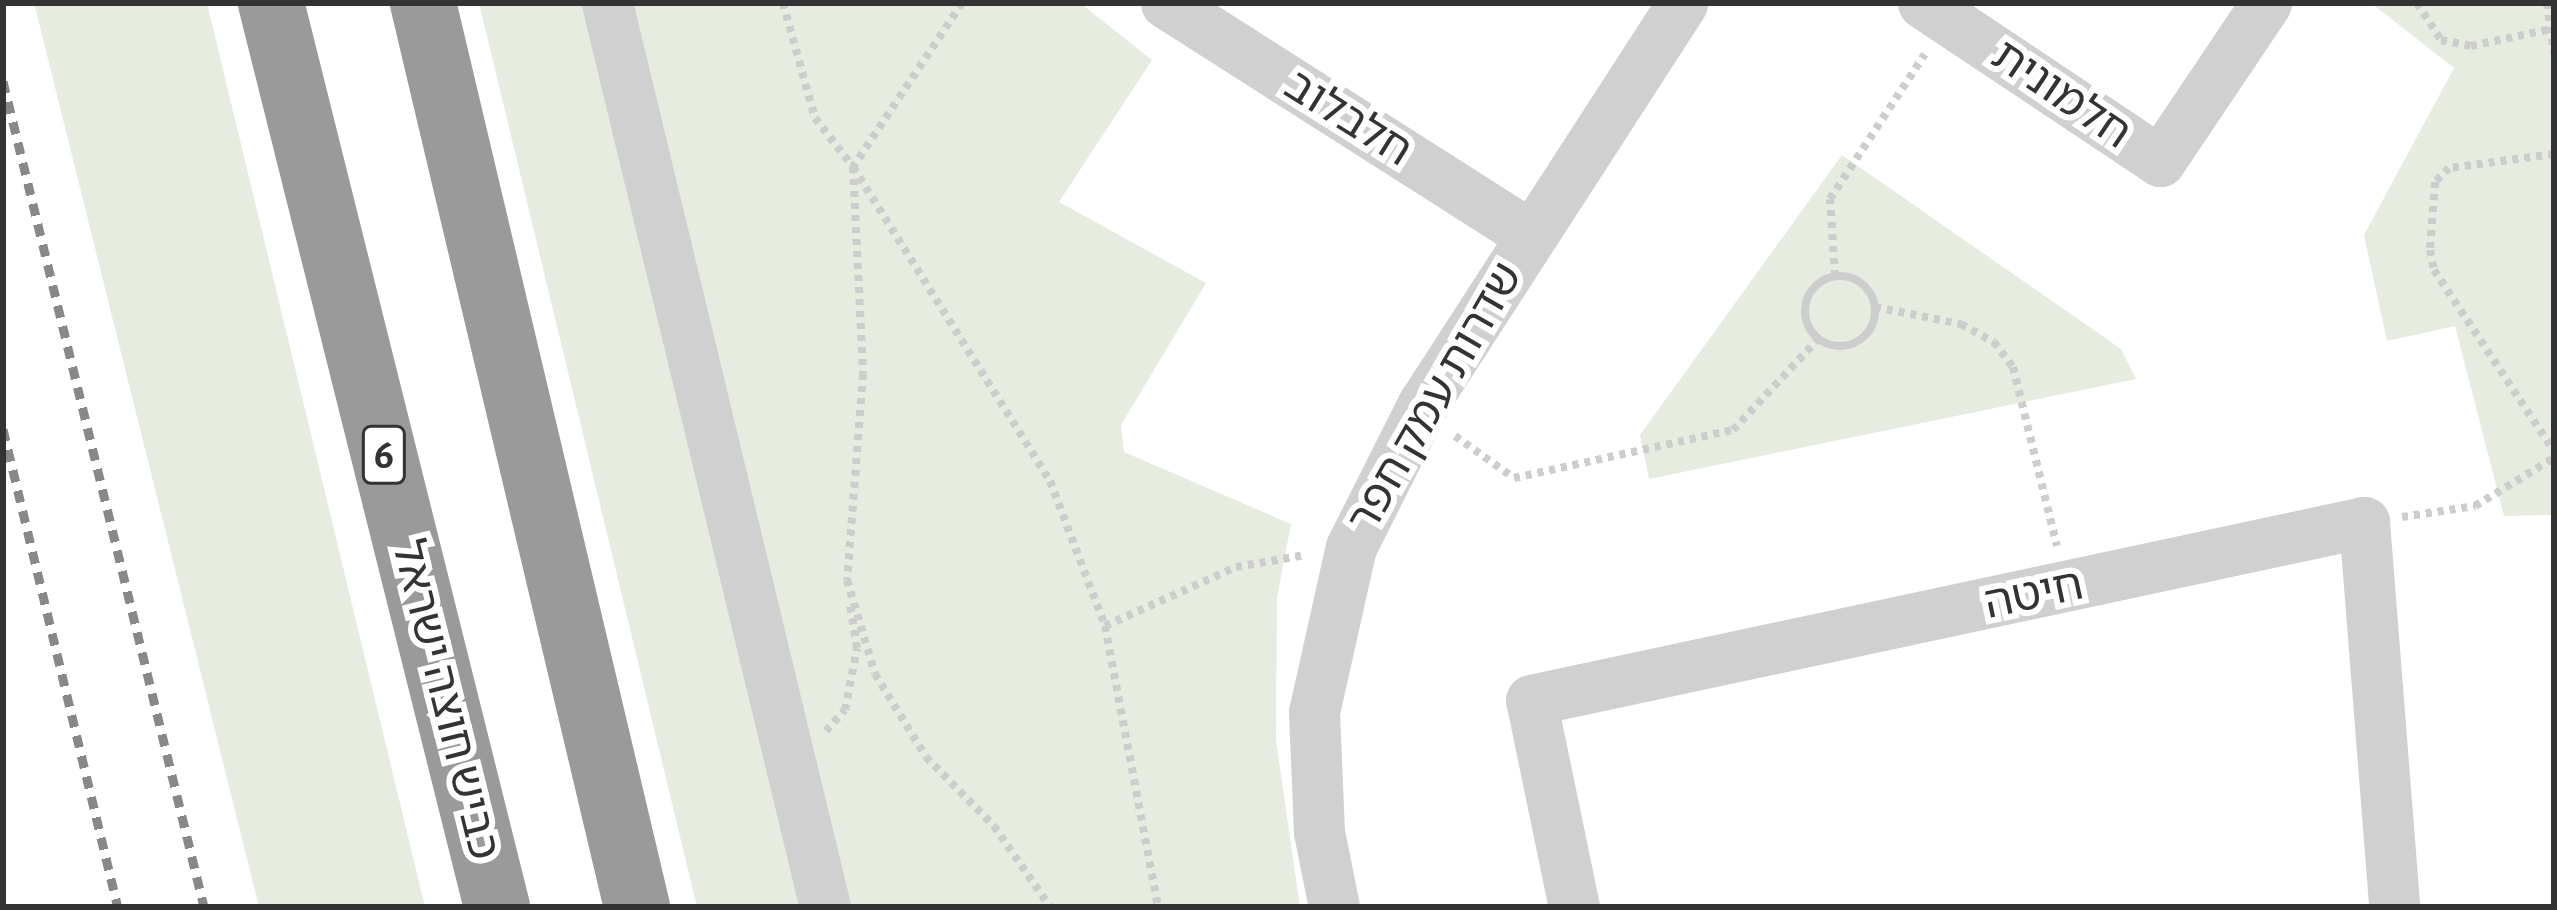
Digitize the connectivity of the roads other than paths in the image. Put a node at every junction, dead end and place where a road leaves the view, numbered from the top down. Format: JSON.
{"nodes":[{"id":1,"x":271,"y":3,"type":"edge"},
{"id":2,"x":423,"y":3,"type":"edge"},
{"id":3,"x":607,"y":3,"type":"edge"},
{"id":4,"x":1166,"y":3,"type":"edge"},
{"id":5,"x":1682,"y":3,"type":"edge"},
{"id":6,"x":2266,"y":3,"type":"edge"},
{"id":7,"x":1955,"y":14,"type":"edge"},
{"id":8,"x":1530,"y":235,"type":"junction"},
{"id":9,"x":496,"y":907,"type":"edge"},
{"id":10,"x":638,"y":907,"type":"edge"},
{"id":11,"x":825,"y":907,"type":"edge"},
{"id":12,"x":1334,"y":907,"type":"edge"},
{"id":13,"x":1574,"y":907,"type":"edge"},
{"id":14,"x":2394,"y":907,"type":"edge"}],
"edges":[{"from":1,"to":9,"type":"highway","name":"כביש חוצה ישראל","number":"6"},
{"from":2,"to":10,"type":"highway"},
{"from":3,"to":11,"type":"street"},
{"from":4,"to":8,"type":"street","name":"חלבלוב"},
{"from":5,"to":8,"type":"street","name":"שדרות עמק חפר"},
{"from":6,"to":7,"type":"street","name":"חלמונית"},
{"from":8,"to":12,"type":"street","name":"שדרות עמק חפר"},
{"from":13,"to":14,"type":"street","name":"חיטה"}]}
